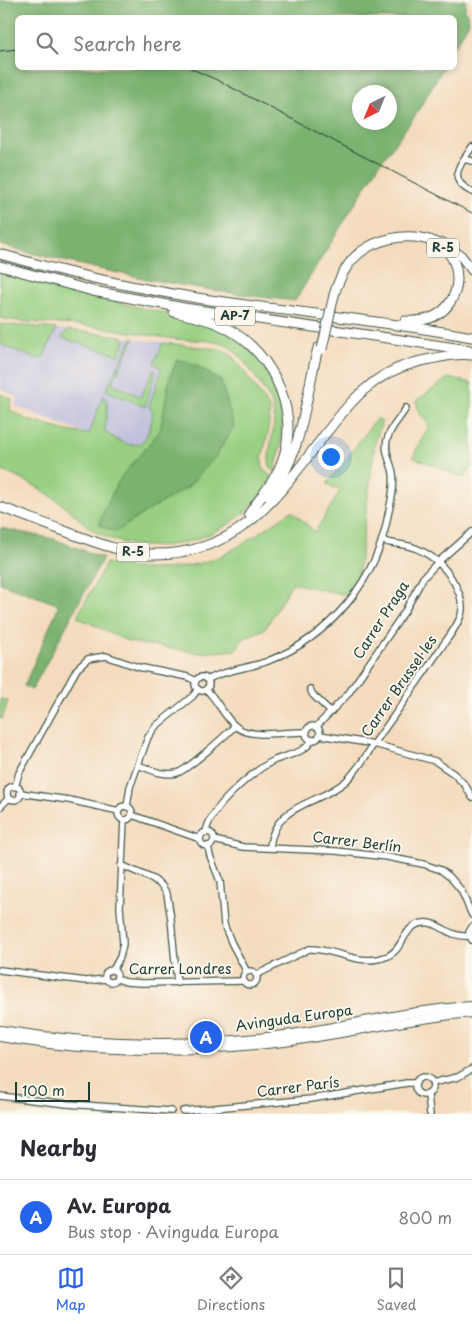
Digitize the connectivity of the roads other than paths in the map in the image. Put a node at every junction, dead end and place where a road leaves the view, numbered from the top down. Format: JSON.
{"nodes":[{"id":1,"x":472,"y":147,"type":"edge"},
{"id":2,"x":464,"y":158,"type":"junction"},
{"id":3,"x":472,"y":161,"type":"edge"},
{"id":4,"x":470,"y":191,"type":"edge"},
{"id":5,"x":0,"y":254,"type":"edge"},
{"id":6,"x":0,"y":267,"type":"edge"},
{"id":7,"x":472,"y":270,"type":"edge"},
{"id":8,"x":332,"y":295,"type":"junction"},
{"id":9,"x":377,"y":322,"type":"junction"},
{"id":10,"x":472,"y":337,"type":"edge"},
{"id":11,"x":320,"y":348,"type":"junction"},
{"id":12,"x":472,"y":351,"type":"edge"},
{"id":13,"x":472,"y":355,"type":"edge"},
{"id":14,"x":406,"y":408,"type":"dead end"},
{"id":15,"x":0,"y":502,"type":"edge"},
{"id":16,"x":0,"y":507,"type":"edge"},
{"id":17,"x":261,"y":511,"type":"junction"},
{"id":18,"x":249,"y":514,"type":"junction"},
{"id":19,"x":472,"y":532,"type":"edge"},
{"id":20,"x":382,"y":540,"type":"junction"},
{"id":21,"x":438,"y":562,"type":"junction"},
{"id":22,"x":207,"y":680,"type":"junction"},
{"id":23,"x":196,"y":681,"type":"junction"},
{"id":24,"x":206,"y":689,"type":"junction"},
{"id":25,"x":310,"y":689,"type":"dead end"},
{"id":26,"x":198,"y":690,"type":"junction"},
{"id":27,"x":331,"y":712,"type":"junction"},
{"id":28,"x":235,"y":726,"type":"junction"},
{"id":29,"x":316,"y":727,"type":"junction"},
{"id":30,"x":307,"y":732,"type":"junction"},
{"id":31,"x":320,"y":736,"type":"junction"},
{"id":32,"x":312,"y":740,"type":"junction"},
{"id":33,"x":374,"y":744,"type":"junction"},
{"id":34,"x":138,"y":765,"type":"junction"},
{"id":35,"x":15,"y":787,"type":"junction"},
{"id":36,"x":20,"y":793,"type":"junction"},
{"id":37,"x":472,"y":797,"type":"edge"},
{"id":38,"x":9,"y":798,"type":"junction"},
{"id":39,"x":127,"y":807,"type":"junction"},
{"id":40,"x":0,"y":808,"type":"edge"},
{"id":41,"x":119,"y":811,"type":"junction"},
{"id":42,"x":132,"y":815,"type":"junction"},
{"id":43,"x":124,"y":820,"type":"junction"},
{"id":44,"x":206,"y":833,"type":"junction"},
{"id":45,"x":200,"y":839,"type":"junction"},
{"id":46,"x":214,"y":840,"type":"junction"},
{"id":47,"x":208,"y":846,"type":"junction"},
{"id":48,"x":270,"y":848,"type":"junction"},
{"id":49,"x":121,"y":865,"type":"junction"},
{"id":50,"x":472,"y":915,"type":"edge"},
{"id":51,"x":472,"y":927,"type":"edge"},
{"id":52,"x":471,"y":938,"type":"edge"},
{"id":53,"x":0,"y":970,"type":"edge"},
{"id":54,"x":114,"y":970,"type":"junction"},
{"id":55,"x":247,"y":972,"type":"junction"},
{"id":56,"x":256,"y":975,"type":"junction"},
{"id":57,"x":105,"y":979,"type":"junction"},
{"id":58,"x":117,"y":979,"type":"junction"},
{"id":59,"x":244,"y":981,"type":"junction"},
{"id":60,"x":177,"y":983,"type":"junction"},
{"id":61,"x":472,"y":1006,"type":"edge"},
{"id":62,"x":472,"y":1013,"type":"edge"},
{"id":63,"x":0,"y":1030,"type":"edge"},
{"id":64,"x":296,"y":1036,"type":"junction"},
{"id":65,"x":0,"y":1037,"type":"edge"},
{"id":66,"x":472,"y":1069,"type":"edge"},
{"id":67,"x":416,"y":1083,"type":"junction"},
{"id":68,"x":432,"y":1083,"type":"junction"},
{"id":69,"x":428,"y":1095,"type":"junction"},
{"id":70,"x":0,"y":1096,"type":"edge"},
{"id":71,"x":183,"y":1112,"type":"edge"},
{"id":72,"x":171,"y":1113,"type":"edge"},
{"id":73,"x":430,"y":1114,"type":"edge"}],
"edges":[{"from":1,"to":2,"type":"street"},
{"from":2,"to":3,"type":"street"},
{"from":2,"to":4,"type":"street"},
{"from":5,"to":9,"type":"highway","number":"AP-7"},
{"from":6,"to":12,"type":"highway","number":"AP-7"},
{"from":6,"to":18,"type":"highway"},
{"from":7,"to":8,"type":"highway"},
{"from":8,"to":9,"type":"highway","number":"R-5"},
{"from":8,"to":11,"type":"highway","number":"R-5","bridge":true},
{"from":9,"to":10,"type":"highway","number":"AP-7"},
{"from":11,"to":17,"type":"highway","number":"R-5"},
{"from":11,"to":18,"type":"highway"},
{"from":13,"to":17,"type":"highway","number":"R-5"},
{"from":14,"to":20,"type":"street"},
{"from":15,"to":18,"type":"highway"},
{"from":16,"to":17,"type":"highway","number":"R-5"},
{"from":19,"to":21,"type":"street","name":"Carrer Praga"},
{"from":20,"to":21,"type":"street","name":"Carrer Brussel·les"},
{"from":20,"to":22,"type":"street"},
{"from":21,"to":27,"type":"street","name":"Carrer Praga"},
{"from":21,"to":33,"type":"street","name":"Carrer Brussel·les"},
{"from":22,"to":23,"type":"street"},
{"from":22,"to":24,"type":"street"},
{"from":23,"to":26,"type":"street"},
{"from":23,"to":35,"type":"street"},
{"from":24,"to":26,"type":"street"},
{"from":24,"to":28,"type":"street"},
{"from":25,"to":27,"type":"street"},
{"from":26,"to":34,"type":"street"},
{"from":27,"to":29,"type":"street","name":"Carrer Praga"},
{"from":28,"to":30,"type":"street"},
{"from":28,"to":34,"type":"street"},
{"from":29,"to":30,"type":"street"},
{"from":29,"to":31,"type":"street"},
{"from":30,"to":32,"type":"street"},
{"from":31,"to":32,"type":"street"},
{"from":31,"to":33,"type":"street"},
{"from":32,"to":44,"type":"street"},
{"from":33,"to":37,"type":"street"},
{"from":33,"to":48,"type":"street","name":"Carrer Brussel·les"},
{"from":34,"to":39,"type":"street"},
{"from":35,"to":36,"type":"street"},
{"from":35,"to":38,"type":"street"},
{"from":36,"to":38,"type":"street"},
{"from":36,"to":41,"type":"street"},
{"from":38,"to":40,"type":"street"},
{"from":39,"to":41,"type":"street"},
{"from":39,"to":42,"type":"street"},
{"from":41,"to":43,"type":"street"},
{"from":42,"to":43,"type":"street"},
{"from":42,"to":45,"type":"street"},
{"from":43,"to":49,"type":"street"},
{"from":44,"to":45,"type":"street"},
{"from":44,"to":46,"type":"street"},
{"from":45,"to":47,"type":"street"},
{"from":46,"to":47,"type":"street"},
{"from":46,"to":48,"type":"street","name":"Carrer Berlín"},
{"from":47,"to":55,"type":"street"},
{"from":48,"to":50,"type":"street","name":"Carrer Berlín"},
{"from":49,"to":54,"type":"street"},
{"from":49,"to":60,"type":"street"},
{"from":51,"to":52,"type":"street"},
{"from":52,"to":56,"type":"street"},
{"from":53,"to":57,"type":"street"},
{"from":54,"to":57,"type":"street"},
{"from":54,"to":58,"type":"street"},
{"from":55,"to":56,"type":"street"},
{"from":55,"to":59,"type":"street"},
{"from":56,"to":59,"type":"street"},
{"from":57,"to":58,"type":"street"},
{"from":58,"to":60,"type":"street","name":"Carrer Londres"},
{"from":59,"to":60,"type":"street","name":"Carrer Londres"},
{"from":61,"to":64,"type":"main road","name":"Avinguda Europa"},
{"from":62,"to":64,"type":"main road","name":"Avinguda Europa"},
{"from":63,"to":64,"type":"main road","name":"Avinguda Europa"},
{"from":64,"to":65,"type":"main road","name":"Avinguda Europa"},
{"from":66,"to":68,"type":"street"},
{"from":67,"to":68,"type":"street"},
{"from":67,"to":69,"type":"street"},
{"from":67,"to":71,"type":"street","name":"Carrer París"},
{"from":68,"to":69,"type":"street"},
{"from":69,"to":73,"type":"street"},
{"from":70,"to":72,"type":"street"},
{"from":71,"to":72,"type":"street","name":"Carrer París"}]}
